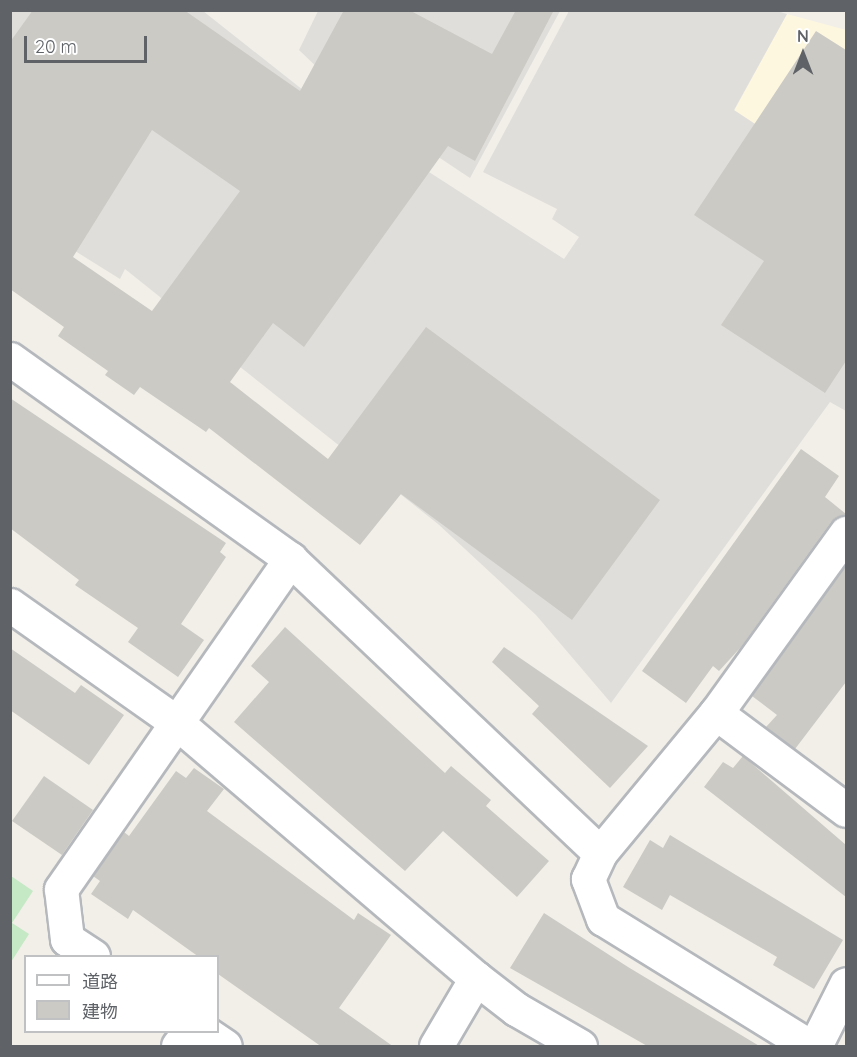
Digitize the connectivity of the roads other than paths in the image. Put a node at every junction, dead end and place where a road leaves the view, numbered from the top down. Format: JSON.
{"nodes":[{"id":1,"x":10,"y":359,"type":"edge"},
{"id":2,"x":846,"y":532,"type":"edge"},
{"id":3,"x":290,"y":558,"type":"junction"},
{"id":4,"x":10,"y":605,"type":"edge"},
{"id":5,"x":716,"y":713,"type":"junction"},
{"id":6,"x":176,"y":723,"type":"junction"},
{"id":7,"x":846,"y":810,"type":"edge"},
{"id":8,"x":600,"y":853,"type":"junction"},
{"id":9,"x":90,"y":955,"type":"edge"},
{"id":10,"x":476,"y":978,"type":"junction"},
{"id":11,"x":846,"y":984,"type":"edge"},
{"id":12,"x":188,"y":1033,"type":"edge"},
{"id":13,"x":205,"y":1033,"type":"edge"},
{"id":14,"x":178,"y":1047,"type":"edge"},
{"id":15,"x":225,"y":1047,"type":"edge"},
{"id":16,"x":436,"y":1047,"type":"edge"},
{"id":17,"x":580,"y":1047,"type":"edge"},
{"id":18,"x":809,"y":1047,"type":"edge"},
{"id":19,"x":814,"y":1047,"type":"edge"}],
"edges":[{"from":1,"to":3,"type":"street"},
{"from":2,"to":5,"type":"street"},
{"from":3,"to":6,"type":"street"},
{"from":3,"to":8,"type":"street"},
{"from":4,"to":6,"type":"street"},
{"from":5,"to":7,"type":"street"},
{"from":5,"to":8,"type":"street"},
{"from":6,"to":9,"type":"street"},
{"from":6,"to":10,"type":"street"},
{"from":8,"to":18,"type":"street"},
{"from":10,"to":16,"type":"street"},
{"from":10,"to":17,"type":"street"},
{"from":11,"to":19,"type":"street"},
{"from":12,"to":14,"type":"street"},
{"from":13,"to":15,"type":"street"}]}
